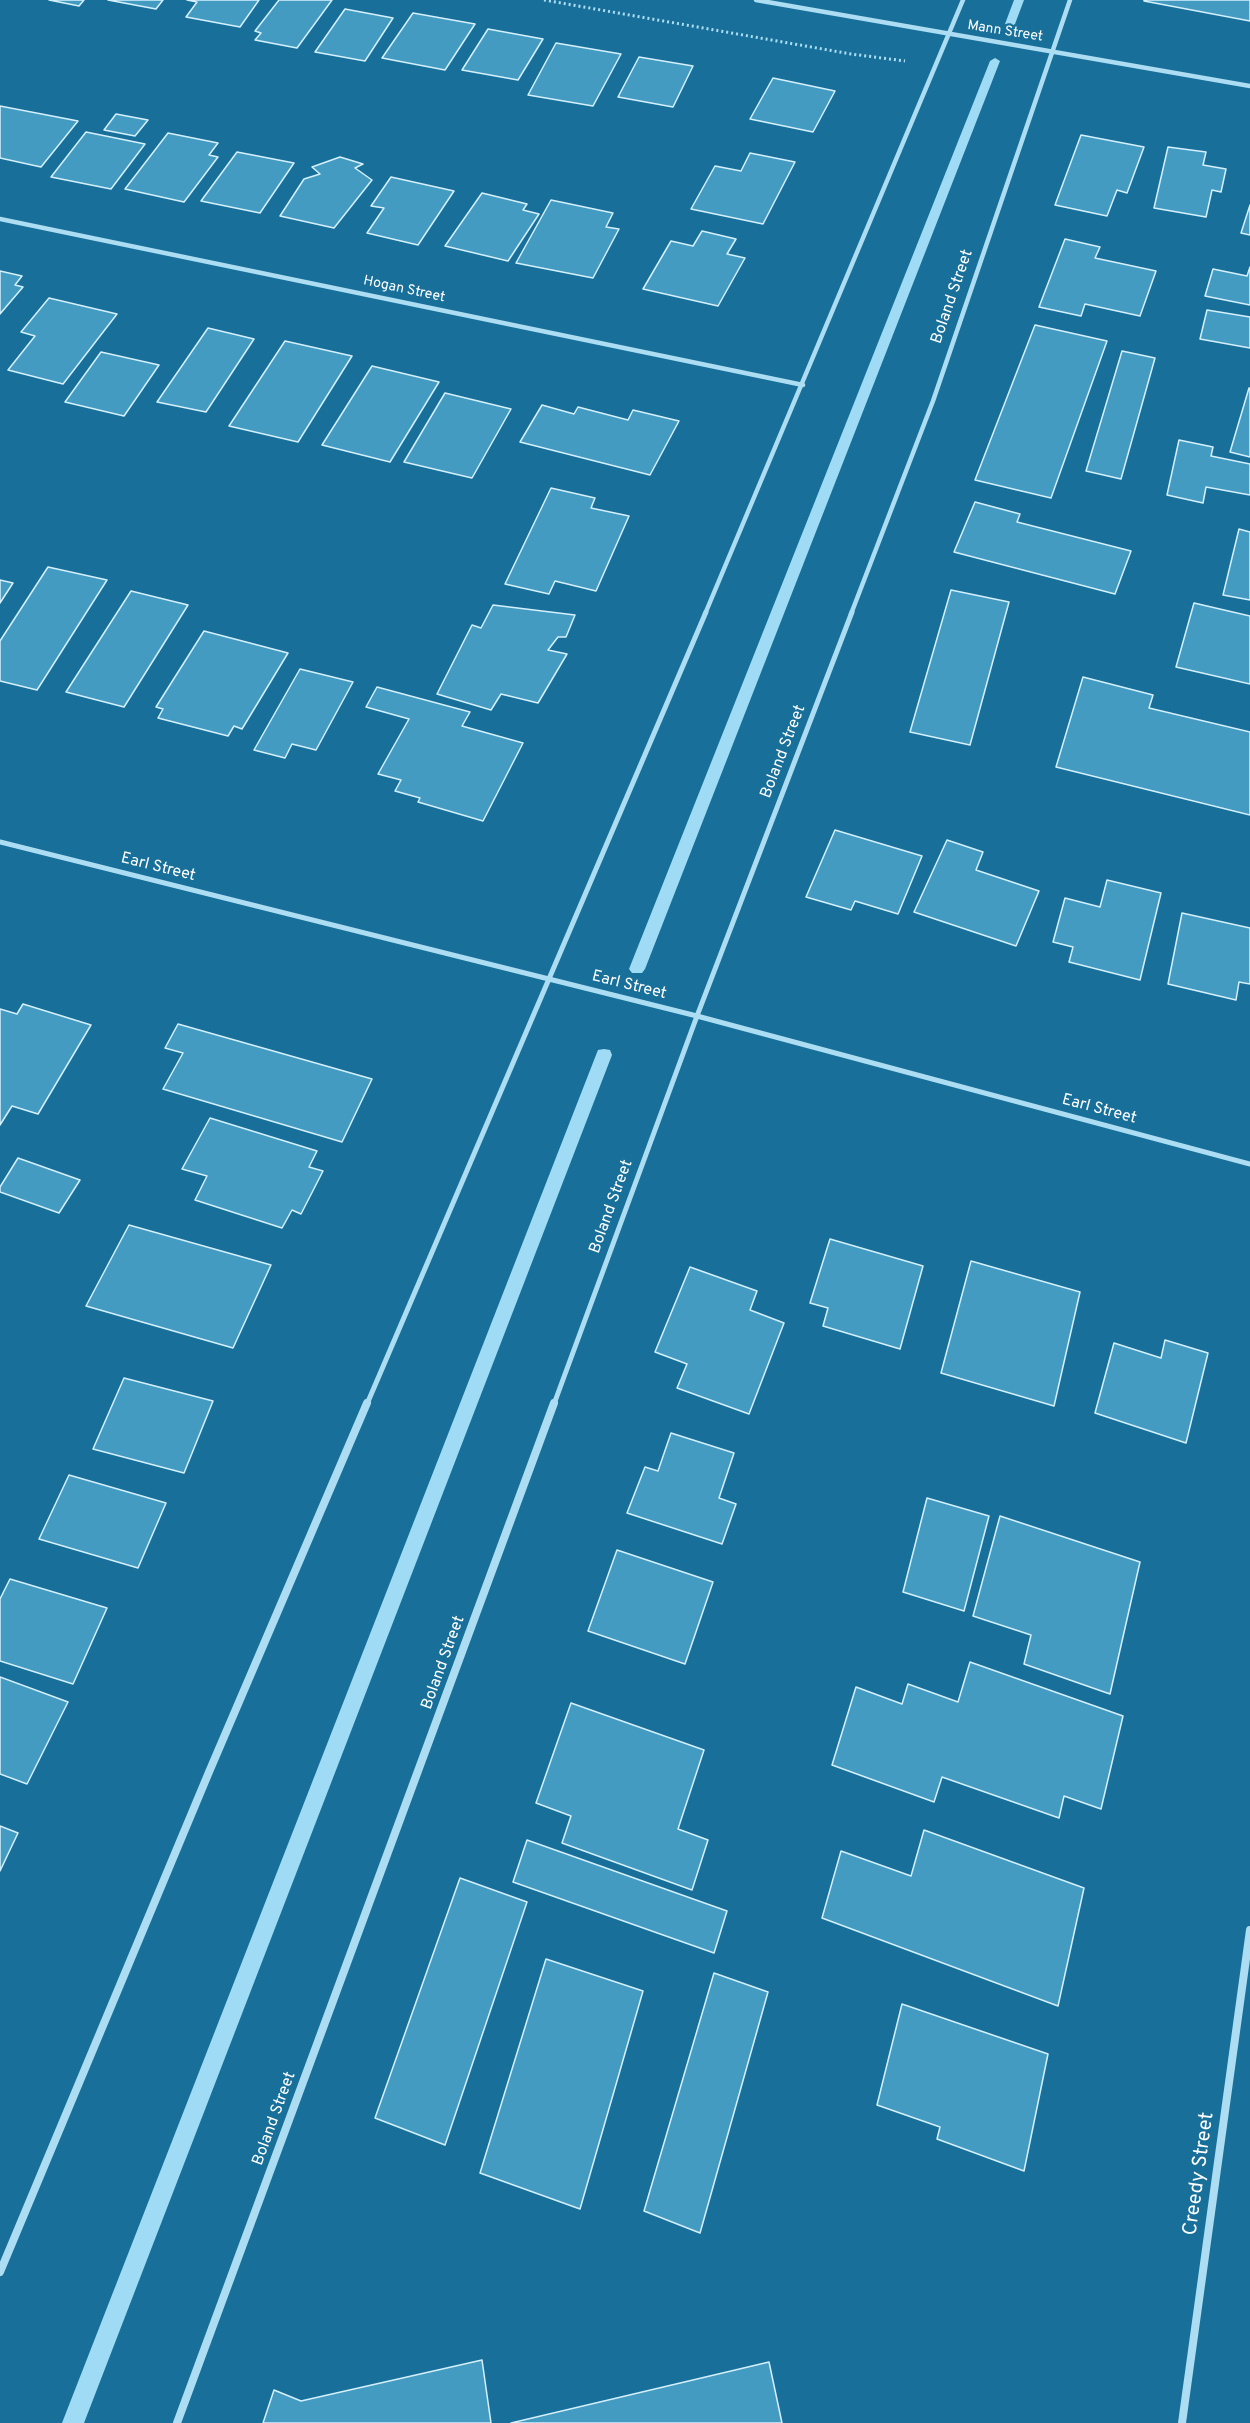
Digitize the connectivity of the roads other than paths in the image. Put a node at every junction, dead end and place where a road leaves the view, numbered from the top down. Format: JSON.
{"nodes":[{"id":1,"x":756,"y":0,"type":"edge"},
{"id":2,"x":963,"y":0,"type":"edge"},
{"id":3,"x":1070,"y":0,"type":"edge"},
{"id":4,"x":949,"y":34,"type":"junction"},
{"id":5,"x":1051,"y":50,"type":"junction"},
{"id":6,"x":1250,"y":86,"type":"edge"},
{"id":7,"x":0,"y":219,"type":"edge"},
{"id":8,"x":803,"y":385,"type":"junction"},
{"id":9,"x":0,"y":842,"type":"edge"},
{"id":10,"x":549,"y":980,"type":"junction"},
{"id":11,"x":697,"y":1016,"type":"junction"},
{"id":12,"x":1250,"y":1164,"type":"edge"},
{"id":13,"x":1250,"y":1930,"type":"edge"},
{"id":14,"x":0,"y":2272,"type":"edge"},
{"id":15,"x":177,"y":2423,"type":"edge"},
{"id":16,"x":1182,"y":2423,"type":"edge"}],
"edges":[{"from":1,"to":4,"type":"street","name":"Mann Street"},
{"from":2,"to":4,"type":"street"},
{"from":3,"to":5,"type":"street","name":"Boland Street"},
{"from":4,"to":5,"type":"street","name":"Mann Street"},
{"from":4,"to":8,"type":"street"},
{"from":5,"to":6,"type":"street","name":"Mann Street"},
{"from":5,"to":11,"type":"street","name":"Boland Street"},
{"from":7,"to":8,"type":"street","name":"Hogan Street"},
{"from":8,"to":10,"type":"street"},
{"from":9,"to":10,"type":"street","name":"Earl Street"},
{"from":10,"to":11,"type":"street","name":"Earl Street"},
{"from":10,"to":14,"type":"street"},
{"from":11,"to":12,"type":"street","name":"Earl Street"},
{"from":11,"to":15,"type":"street","name":"Boland Street"},
{"from":13,"to":16,"type":"street","name":"Creedy Street"}]}
